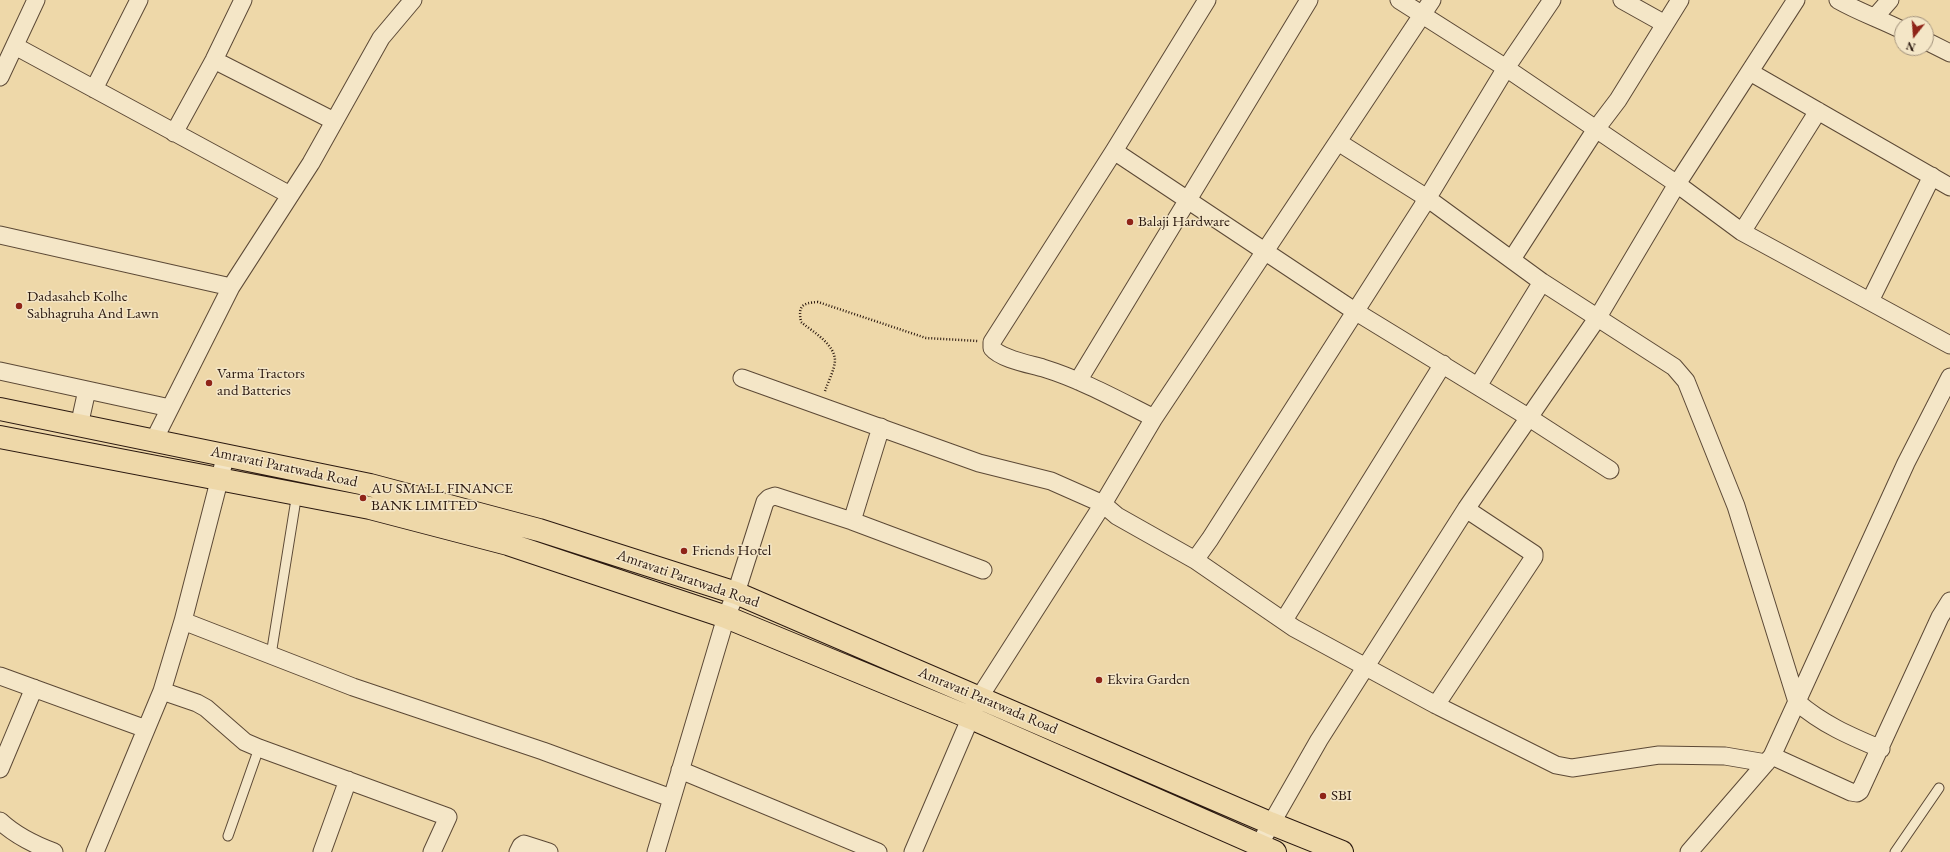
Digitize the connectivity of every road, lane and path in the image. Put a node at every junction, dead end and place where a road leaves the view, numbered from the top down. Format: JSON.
{"nodes":[{"id":1,"x":36,"y":0,"type":"edge"},
{"id":2,"x":139,"y":0,"type":"edge"},
{"id":3,"x":243,"y":0,"type":"edge"},
{"id":4,"x":413,"y":0,"type":"edge"},
{"id":5,"x":1207,"y":0,"type":"edge"},
{"id":6,"x":1309,"y":0,"type":"edge"},
{"id":7,"x":1399,"y":0,"type":"edge"},
{"id":8,"x":1432,"y":0,"type":"edge"},
{"id":9,"x":1552,"y":0,"type":"edge"},
{"id":10,"x":1622,"y":0,"type":"edge"},
{"id":11,"x":1680,"y":0,"type":"edge"},
{"id":12,"x":1796,"y":0,"type":"edge"},
{"id":13,"x":1838,"y":0,"type":"edge"},
{"id":14,"x":1890,"y":0,"type":"edge"},
{"id":15,"x":1422,"y":15,"type":"junction"},
{"id":16,"x":1875,"y":17,"type":"junction"},
{"id":17,"x":1664,"y":24,"type":"junction"},
{"id":18,"x":1894,"y":26,"type":"edge"},
{"id":19,"x":1934,"y":45,"type":"edge"},
{"id":20,"x":14,"y":46,"type":"junction"},
{"id":21,"x":1950,"y":53,"type":"edge"},
{"id":22,"x":214,"y":60,"type":"junction"},
{"id":23,"x":1506,"y":68,"type":"junction"},
{"id":24,"x":1750,"y":72,"type":"junction"},
{"id":25,"x":0,"y":76,"type":"edge"},
{"id":26,"x":94,"y":89,"type":"junction"},
{"id":27,"x":1818,"y":111,"type":"junction"},
{"id":28,"x":334,"y":121,"type":"junction"},
{"id":29,"x":1596,"y":129,"type":"junction"},
{"id":30,"x":174,"y":133,"type":"junction"},
{"id":31,"x":1338,"y":142,"type":"junction"},
{"id":32,"x":1114,"y":151,"type":"junction"},
{"id":33,"x":1932,"y":176,"type":"junction"},
{"id":34,"x":1677,"y":184,"type":"junction"},
{"id":35,"x":1950,"y":187,"type":"edge"},
{"id":36,"x":290,"y":196,"type":"junction"},
{"id":37,"x":1427,"y":198,"type":"junction"},
{"id":38,"x":1188,"y":200,"type":"junction"},
{"id":39,"x":1742,"y":232,"type":"junction"},
{"id":40,"x":0,"y":235,"type":"edge"},
{"id":41,"x":1266,"y":252,"type":"junction"},
{"id":42,"x":1512,"y":259,"type":"junction"},
{"id":43,"x":1542,"y":282,"type":"junction"},
{"id":44,"x":231,"y":287,"type":"junction"},
{"id":45,"x":1870,"y":301,"type":"junction"},
{"id":46,"x":1355,"y":311,"type":"junction"},
{"id":47,"x":1598,"y":317,"type":"junction"},
{"id":48,"x":992,"y":342,"type":"junction"},
{"id":49,"x":1950,"y":345,"type":"edge"},
{"id":50,"x":1443,"y":364,"type":"junction"},
{"id":51,"x":0,"y":371,"type":"edge"},
{"id":52,"x":742,"y":378,"type":"dead end"},
{"id":53,"x":1950,"y":378,"type":"edge"},
{"id":54,"x":1078,"y":381,"type":"junction"},
{"id":55,"x":1478,"y":386,"type":"junction"},
{"id":56,"x":87,"y":390,"type":"junction"},
{"id":57,"x":820,"y":405,"type":"junction"},
{"id":58,"x":170,"y":408,"type":"junction"},
{"id":59,"x":0,"y":409,"type":"edge"},
{"id":60,"x":1528,"y":417,"type":"junction"},
{"id":61,"x":1154,"y":418,"type":"junction"},
{"id":62,"x":79,"y":426,"type":"junction"},
{"id":63,"x":881,"y":427,"type":"junction"},
{"id":64,"x":0,"y":437,"type":"edge"},
{"id":65,"x":153,"y":442,"type":"junction"},
{"id":66,"x":226,"y":454,"type":"junction"},
{"id":67,"x":1610,"y":470,"type":"dead end"},
{"id":68,"x":221,"y":478,"type":"junction"},
{"id":69,"x":297,"y":493,"type":"junction"},
{"id":70,"x":1103,"y":504,"type":"junction"},
{"id":71,"x":1466,"y":509,"type":"junction"},
{"id":72,"x":852,"y":521,"type":"junction"},
{"id":73,"x":1195,"y":560,"type":"junction"},
{"id":74,"x":983,"y":570,"type":"dead end"},
{"id":75,"x":736,"y":593,"type":"junction"},
{"id":76,"x":1950,"y":601,"type":"edge"},
{"id":77,"x":726,"y":617,"type":"junction"},
{"id":78,"x":1284,"y":620,"type":"junction"},
{"id":79,"x":183,"y":621,"type":"junction"},
{"id":80,"x":271,"y":655,"type":"junction"},
{"id":81,"x":1366,"y":666,"type":"junction"},
{"id":82,"x":0,"y":676,"type":"edge"},
{"id":83,"x":34,"y":688,"type":"junction"},
{"id":84,"x":162,"y":690,"type":"junction"},
{"id":85,"x":979,"y":698,"type":"junction"},
{"id":86,"x":1797,"y":702,"type":"junction"},
{"id":87,"x":1436,"y":706,"type":"junction"},
{"id":88,"x":971,"y":718,"type":"junction"},
{"id":89,"x":146,"y":728,"type":"junction"},
{"id":90,"x":259,"y":748,"type":"junction"},
{"id":91,"x":1881,"y":748,"type":"junction"},
{"id":92,"x":1769,"y":759,"type":"junction"},
{"id":93,"x":0,"y":769,"type":"edge"},
{"id":94,"x":680,"y":770,"type":"junction"},
{"id":95,"x":348,"y":780,"type":"junction"},
{"id":96,"x":1939,"y":788,"type":"dead end"},
{"id":97,"x":672,"y":798,"type":"junction"},
{"id":98,"x":0,"y":821,"type":"edge"},
{"id":99,"x":1270,"y":823,"type":"junction"},
{"id":100,"x":228,"y":836,"type":"dead end"},
{"id":101,"x":1267,"y":848,"type":"edge"},
{"id":102,"x":54,"y":852,"type":"edge"},
{"id":103,"x":95,"y":852,"type":"edge"},
{"id":104,"x":322,"y":852,"type":"edge"},
{"id":105,"x":432,"y":852,"type":"edge"},
{"id":106,"x":518,"y":852,"type":"edge"},
{"id":107,"x":549,"y":852,"type":"edge"},
{"id":108,"x":656,"y":852,"type":"edge"},
{"id":109,"x":878,"y":852,"type":"edge"},
{"id":110,"x":913,"y":852,"type":"edge"},
{"id":111,"x":1342,"y":852,"type":"edge"},
{"id":112,"x":1689,"y":852,"type":"edge"},
{"id":113,"x":1895,"y":852,"type":"edge"}],
"edges":[{"from":1,"to":20,"type":"street"},
{"from":2,"to":26,"type":"street"},
{"from":3,"to":22,"type":"street"},
{"from":4,"to":28,"type":"street"},
{"from":5,"to":32,"type":"street"},
{"from":6,"to":38,"type":"street"},
{"from":7,"to":15,"type":"street"},
{"from":8,"to":15,"type":"street"},
{"from":9,"to":23,"type":"street"},
{"from":10,"to":17,"type":"street"},
{"from":11,"to":17,"type":"street"},
{"from":12,"to":24,"type":"street"},
{"from":13,"to":16,"type":"street"},
{"from":14,"to":16,"type":"street"},
{"from":15,"to":23,"type":"street"},
{"from":15,"to":31,"type":"street"},
{"from":16,"to":18,"type":"street"},
{"from":17,"to":29,"type":"street"},
{"from":19,"to":21,"type":"street"},
{"from":20,"to":25,"type":"street"},
{"from":20,"to":26,"type":"street"},
{"from":22,"to":28,"type":"street"},
{"from":22,"to":30,"type":"street"},
{"from":23,"to":29,"type":"street"},
{"from":23,"to":37,"type":"street"},
{"from":24,"to":27,"type":"street"},
{"from":24,"to":34,"type":"street"},
{"from":26,"to":30,"type":"street"},
{"from":27,"to":33,"type":"street"},
{"from":27,"to":39,"type":"street"},
{"from":28,"to":36,"type":"street"},
{"from":29,"to":34,"type":"street"},
{"from":29,"to":42,"type":"street"},
{"from":30,"to":36,"type":"street"},
{"from":31,"to":37,"type":"street"},
{"from":31,"to":41,"type":"street"},
{"from":32,"to":38,"type":"street"},
{"from":32,"to":48,"type":"street"},
{"from":33,"to":35,"type":"street"},
{"from":33,"to":45,"type":"street"},
{"from":34,"to":39,"type":"street"},
{"from":34,"to":47,"type":"street"},
{"from":36,"to":44,"type":"street"},
{"from":37,"to":42,"type":"street"},
{"from":37,"to":46,"type":"street"},
{"from":38,"to":41,"type":"street"},
{"from":38,"to":54,"type":"street"},
{"from":39,"to":45,"type":"street"},
{"from":40,"to":44,"type":"street"},
{"from":41,"to":46,"type":"street"},
{"from":41,"to":61,"type":"street"},
{"from":42,"to":43,"type":"street"},
{"from":43,"to":47,"type":"street"},
{"from":43,"to":55,"type":"street"},
{"from":44,"to":58,"type":"street"},
{"from":45,"to":49,"type":"street"},
{"from":46,"to":50,"type":"street"},
{"from":46,"to":73,"type":"street"},
{"from":47,"to":60,"type":"street"},
{"from":47,"to":86,"type":"street"},
{"from":48,"to":54,"type":"street"},
{"from":48,"to":57,"type":"path"},
{"from":50,"to":55,"type":"street"},
{"from":50,"to":78,"type":"street"},
{"from":51,"to":56,"type":"street"},
{"from":52,"to":57,"type":"street"},
{"from":53,"to":86,"type":"street"},
{"from":54,"to":61,"type":"street"},
{"from":55,"to":60,"type":"street"},
{"from":56,"to":58,"type":"street"},
{"from":56,"to":62,"type":"street"},
{"from":57,"to":63,"type":"street"},
{"from":58,"to":65,"type":"street"},
{"from":59,"to":62,"type":"main road","name":"Amravati Paratwada Road"},
{"from":60,"to":67,"type":"street"},
{"from":60,"to":71,"type":"street"},
{"from":61,"to":70,"type":"street"},
{"from":62,"to":65,"type":"main road","name":"Amravati Paratwada Road"},
{"from":63,"to":70,"type":"street"},
{"from":63,"to":72,"type":"street"},
{"from":64,"to":68,"type":"main road","name":"Amravati Paratwada Road"},
{"from":65,"to":66,"type":"main road","name":"Amravati Paratwada Road"},
{"from":66,"to":68,"type":"street"},
{"from":66,"to":75,"type":"main road","name":"Amravati Paratwada Road"},
{"from":68,"to":69,"type":"main road","name":"Amravati Paratwada Road"},
{"from":68,"to":79,"type":"street"},
{"from":69,"to":77,"type":"main road","name":"Amravati Paratwada Road"},
{"from":69,"to":80,"type":"lane"},
{"from":70,"to":73,"type":"street"},
{"from":70,"to":85,"type":"street"},
{"from":71,"to":81,"type":"street"},
{"from":71,"to":87,"type":"street"},
{"from":72,"to":74,"type":"street"},
{"from":72,"to":75,"type":"street"},
{"from":73,"to":78,"type":"street"},
{"from":75,"to":77,"type":"street"},
{"from":75,"to":85,"type":"main road","name":"Amravati Paratwada Road"},
{"from":76,"to":91,"type":"street"},
{"from":77,"to":88,"type":"main road","name":"Amravati Paratwada Road"},
{"from":77,"to":94,"type":"street"},
{"from":78,"to":81,"type":"street"},
{"from":79,"to":80,"type":"street"},
{"from":79,"to":84,"type":"street"},
{"from":80,"to":97,"type":"street"},
{"from":81,"to":87,"type":"street"},
{"from":81,"to":99,"type":"street"},
{"from":82,"to":83,"type":"street"},
{"from":83,"to":89,"type":"street"},
{"from":83,"to":93,"type":"street"},
{"from":84,"to":89,"type":"street"},
{"from":84,"to":90,"type":"street"},
{"from":85,"to":88,"type":"street"},
{"from":85,"to":99,"type":"main road","name":"Amravati Paratwada Road"},
{"from":86,"to":91,"type":"street"},
{"from":86,"to":92,"type":"street"},
{"from":87,"to":92,"type":"street"},
{"from":88,"to":101,"type":"main road","name":"Amravati Paratwada Road"},
{"from":88,"to":110,"type":"street"},
{"from":89,"to":103,"type":"street"},
{"from":90,"to":95,"type":"street"},
{"from":90,"to":100,"type":"lane"},
{"from":91,"to":92,"type":"street"},
{"from":92,"to":112,"type":"street"},
{"from":94,"to":97,"type":"street"},
{"from":94,"to":109,"type":"street"},
{"from":95,"to":104,"type":"street"},
{"from":95,"to":105,"type":"street"},
{"from":96,"to":113,"type":"lane"},
{"from":97,"to":108,"type":"street"},
{"from":98,"to":102,"type":"street"},
{"from":99,"to":101,"type":"street"},
{"from":99,"to":111,"type":"main road","name":"Amravati Paratwada Road"},
{"from":106,"to":107,"type":"street"}]}
